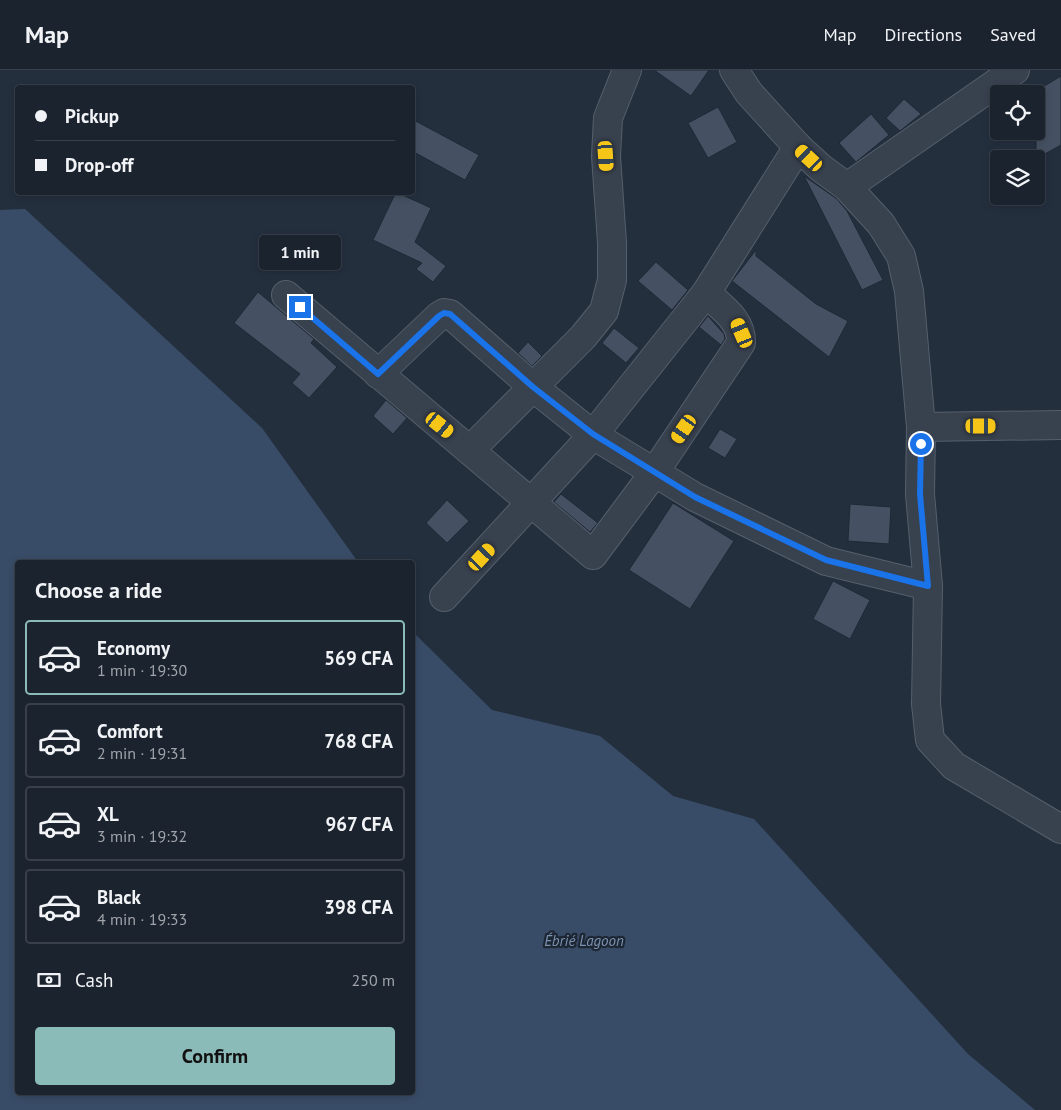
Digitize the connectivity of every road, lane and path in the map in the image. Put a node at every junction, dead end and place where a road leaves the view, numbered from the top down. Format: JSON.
{"nodes":[{"id":1,"x":627,"y":70,"type":"edge"},
{"id":2,"x":734,"y":70,"type":"edge"},
{"id":3,"x":1015,"y":70,"type":"edge"},
{"id":4,"x":798,"y":147,"type":"junction"},
{"id":5,"x":847,"y":186,"type":"junction"},
{"id":6,"x":706,"y":293,"type":"junction"},
{"id":7,"x":286,"y":295,"type":"dead end"},
{"id":8,"x":378,"y":374,"type":"junction"},
{"id":9,"x":533,"y":387,"type":"junction"},
{"id":10,"x":1061,"y":425,"type":"edge"},
{"id":11,"x":921,"y":427,"type":"junction"},
{"id":12,"x":593,"y":434,"type":"junction"},
{"id":13,"x":470,"y":450,"type":"junction"},
{"id":14,"x":654,"y":473,"type":"junction"},
{"id":15,"x":531,"y":505,"type":"junction"},
{"id":16,"x":928,"y":586,"type":"junction"},
{"id":17,"x":444,"y":597,"type":"dead end"},
{"id":18,"x":1061,"y":829,"type":"edge"}],
"edges":[{"from":1,"to":9,"type":"street"},
{"from":2,"to":4,"type":"street"},
{"from":3,"to":5,"type":"street"},
{"from":4,"to":5,"type":"street"},
{"from":4,"to":6,"type":"street"},
{"from":5,"to":11,"type":"street"},
{"from":6,"to":12,"type":"street"},
{"from":6,"to":14,"type":"street"},
{"from":7,"to":8,"type":"street"},
{"from":8,"to":9,"type":"street"},
{"from":8,"to":13,"type":"street"},
{"from":9,"to":12,"type":"street"},
{"from":9,"to":13,"type":"street"},
{"from":10,"to":11,"type":"street"},
{"from":11,"to":16,"type":"street"},
{"from":12,"to":14,"type":"street"},
{"from":12,"to":15,"type":"street"},
{"from":13,"to":15,"type":"street"},
{"from":14,"to":15,"type":"street"},
{"from":14,"to":16,"type":"street"},
{"from":15,"to":17,"type":"street"},
{"from":16,"to":18,"type":"street"}]}
